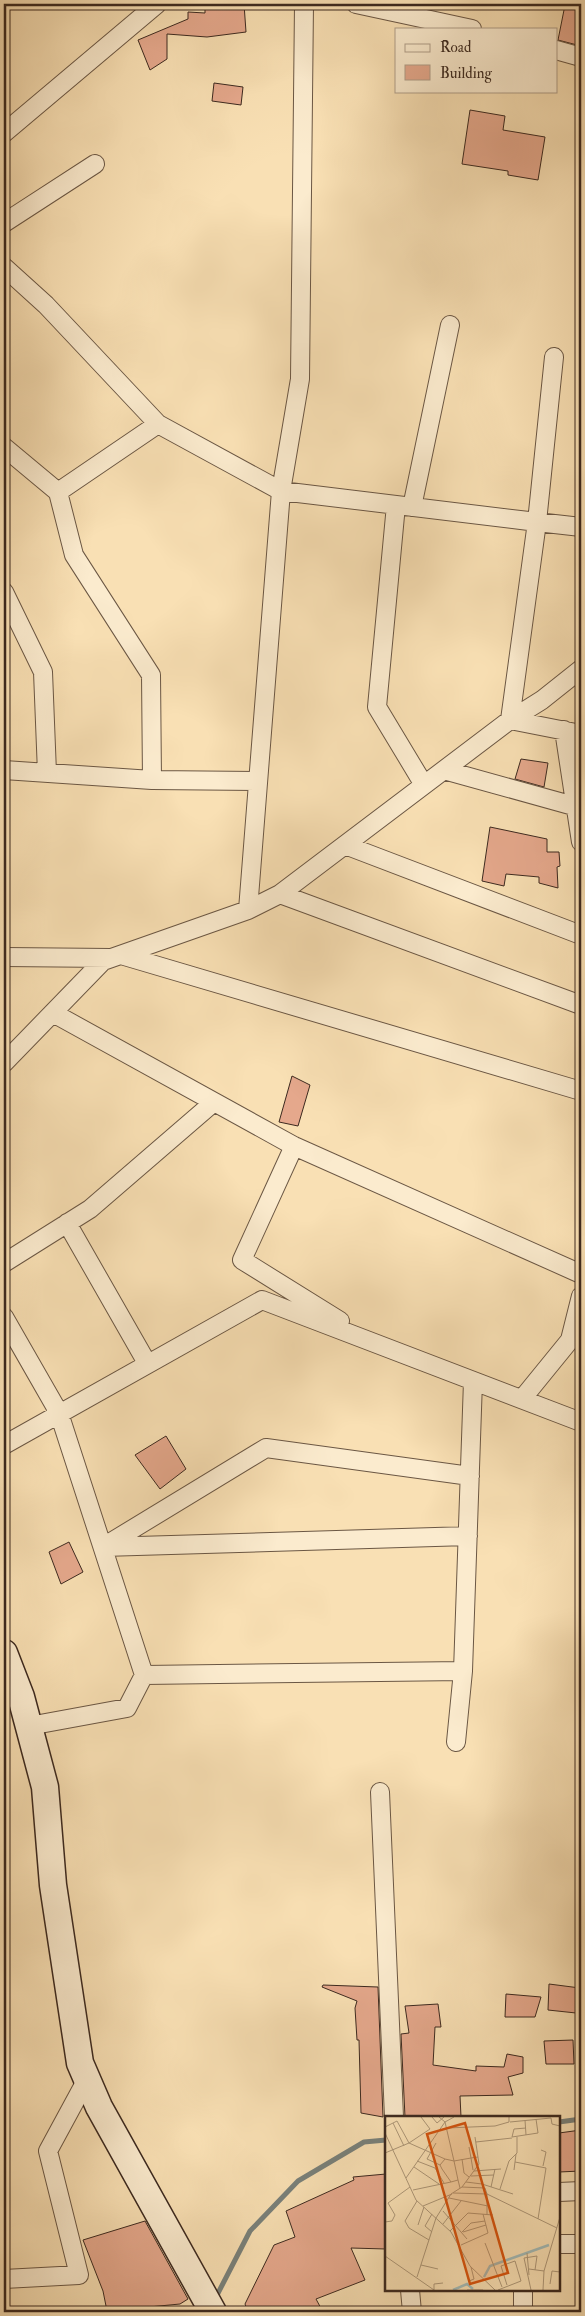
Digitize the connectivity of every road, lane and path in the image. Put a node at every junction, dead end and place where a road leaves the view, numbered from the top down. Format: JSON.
{"nodes":[{"id":1,"x":157,"y":4,"type":"edge"},
{"id":2,"x":304,"y":4,"type":"edge"},
{"id":3,"x":356,"y":4,"type":"edge"},
{"id":4,"x":467,"y":28,"type":"edge"},
{"id":5,"x":558,"y":51,"type":"edge"},
{"id":6,"x":581,"y":57,"type":"edge"},
{"id":7,"x":4,"y":133,"type":"edge"},
{"id":8,"x":95,"y":164,"type":"dead end"},
{"id":9,"x":4,"y":223,"type":"edge"},
{"id":10,"x":4,"y":267,"type":"edge"},
{"id":11,"x":450,"y":325,"type":"dead end"},
{"id":12,"x":554,"y":356,"type":"dead end"},
{"id":13,"x":158,"y":424,"type":"junction"},
{"id":14,"x":4,"y":446,"type":"edge"},
{"id":15,"x":281,"y":491,"type":"junction"},
{"id":16,"x":58,"y":492,"type":"junction"},
{"id":17,"x":404,"y":506,"type":"junction"},
{"id":18,"x":538,"y":522,"type":"junction"},
{"id":19,"x":581,"y":527,"type":"edge"},
{"id":20,"x":4,"y":592,"type":"edge"},
{"id":21,"x":581,"y":669,"type":"edge"},
{"id":22,"x":510,"y":720,"type":"junction"},
{"id":23,"x":573,"y":732,"type":"edge"},
{"id":24,"x":4,"y":770,"type":"edge"},
{"id":25,"x":444,"y":770,"type":"junction"},
{"id":26,"x":47,"y":773,"type":"junction"},
{"id":27,"x":152,"y":780,"type":"junction"},
{"id":28,"x":258,"y":781,"type":"junction"},
{"id":29,"x":424,"y":785,"type":"junction"},
{"id":30,"x":579,"y":808,"type":"edge"},
{"id":31,"x":581,"y":842,"type":"edge"},
{"id":32,"x":345,"y":845,"type":"junction"},
{"id":33,"x":280,"y":894,"type":"junction"},
{"id":34,"x":248,"y":910,"type":"junction"},
{"id":35,"x":581,"y":935,"type":"edge"},
{"id":36,"x":116,"y":956,"type":"junction"},
{"id":37,"x":4,"y":957,"type":"edge"},
{"id":38,"x":581,"y":1005,"type":"edge"},
{"id":39,"x":52,"y":1013,"type":"junction"},
{"id":40,"x":4,"y":1063,"type":"edge"},
{"id":41,"x":581,"y":1091,"type":"edge"},
{"id":42,"x":214,"y":1102,"type":"junction"},
{"id":43,"x":294,"y":1146,"type":"junction"},
{"id":44,"x":67,"y":1223,"type":"junction"},
{"id":45,"x":4,"y":1263,"type":"edge"},
{"id":46,"x":581,"y":1274,"type":"edge"},
{"id":47,"x":581,"y":1296,"type":"edge"},
{"id":48,"x":4,"y":1317,"type":"edge"},
{"id":49,"x":376,"y":1343,"type":"junction"},
{"id":50,"x":147,"y":1363,"type":"junction"},
{"id":51,"x":473,"y":1380,"type":"junction"},
{"id":52,"x":522,"y":1399,"type":"junction"},
{"id":53,"x":59,"y":1413,"type":"junction"},
{"id":54,"x":581,"y":1422,"type":"edge"},
{"id":55,"x":4,"y":1445,"type":"edge"},
{"id":56,"x":470,"y":1476,"type":"junction"},
{"id":57,"x":468,"y":1536,"type":"junction"},
{"id":58,"x":103,"y":1547,"type":"junction"},
{"id":59,"x":4,"y":1653,"type":"edge"},
{"id":60,"x":463,"y":1671,"type":"junction"},
{"id":61,"x":144,"y":1675,"type":"junction"},
{"id":62,"x":29,"y":1726,"type":"junction"},
{"id":63,"x":456,"y":1742,"type":"dead end"},
{"id":64,"x":380,"y":1792,"type":"dead end"},
{"id":65,"x":87,"y":2078,"type":"junction"},
{"id":66,"x":394,"y":2116,"type":"edge"},
{"id":67,"x":581,"y":2191,"type":"edge"},
{"id":68,"x":560,"y":2192,"type":"edge"},
{"id":69,"x":560,"y":2244,"type":"edge"},
{"id":70,"x":581,"y":2244,"type":"edge"},
{"id":71,"x":4,"y":2279,"type":"edge"},
{"id":72,"x":410,"y":2291,"type":"edge"},
{"id":73,"x":523,"y":2291,"type":"edge"},
{"id":74,"x":213,"y":2312,"type":"edge"},
{"id":75,"x":412,"y":2312,"type":"edge"},
{"id":76,"x":523,"y":2312,"type":"edge"}],
"edges":[{"from":1,"to":7,"type":"street"},
{"from":2,"to":15,"type":"street"},
{"from":3,"to":4,"type":"street"},
{"from":5,"to":6,"type":"street"},
{"from":8,"to":9,"type":"street"},
{"from":10,"to":13,"type":"street"},
{"from":11,"to":17,"type":"street"},
{"from":12,"to":18,"type":"street"},
{"from":13,"to":15,"type":"street"},
{"from":13,"to":16,"type":"street"},
{"from":14,"to":16,"type":"street"},
{"from":15,"to":17,"type":"street"},
{"from":15,"to":28,"type":"street"},
{"from":16,"to":27,"type":"street"},
{"from":17,"to":18,"type":"street"},
{"from":17,"to":29,"type":"street"},
{"from":18,"to":19,"type":"street"},
{"from":18,"to":22,"type":"street"},
{"from":20,"to":26,"type":"street"},
{"from":21,"to":22,"type":"street"},
{"from":22,"to":23,"type":"street"},
{"from":22,"to":25,"type":"street"},
{"from":23,"to":30,"type":"street"},
{"from":24,"to":26,"type":"street"},
{"from":25,"to":29,"type":"street"},
{"from":25,"to":30,"type":"street"},
{"from":26,"to":27,"type":"street"},
{"from":27,"to":28,"type":"street"},
{"from":28,"to":34,"type":"street"},
{"from":29,"to":32,"type":"street"},
{"from":30,"to":31,"type":"street"},
{"from":32,"to":33,"type":"street"},
{"from":32,"to":35,"type":"street"},
{"from":33,"to":34,"type":"street"},
{"from":33,"to":38,"type":"street"},
{"from":34,"to":36,"type":"street"},
{"from":36,"to":37,"type":"street"},
{"from":36,"to":39,"type":"street"},
{"from":36,"to":41,"type":"street"},
{"from":39,"to":40,"type":"street"},
{"from":39,"to":42,"type":"street"},
{"from":42,"to":43,"type":"street"},
{"from":42,"to":44,"type":"street"},
{"from":43,"to":46,"type":"street"},
{"from":43,"to":49,"type":"street"},
{"from":44,"to":45,"type":"street"},
{"from":44,"to":50,"type":"street"},
{"from":47,"to":52,"type":"street"},
{"from":48,"to":53,"type":"street"},
{"from":49,"to":50,"type":"street"},
{"from":49,"to":51,"type":"street"},
{"from":50,"to":53,"type":"street"},
{"from":51,"to":52,"type":"street"},
{"from":51,"to":56,"type":"street"},
{"from":52,"to":54,"type":"street"},
{"from":53,"to":55,"type":"street"},
{"from":53,"to":58,"type":"street"},
{"from":56,"to":57,"type":"street"},
{"from":56,"to":58,"type":"street"},
{"from":57,"to":58,"type":"street"},
{"from":57,"to":60,"type":"street"},
{"from":58,"to":61,"type":"street"},
{"from":59,"to":62,"type":"main road"},
{"from":60,"to":61,"type":"street"},
{"from":60,"to":63,"type":"street"},
{"from":61,"to":62,"type":"street"},
{"from":62,"to":65,"type":"main road"},
{"from":64,"to":66,"type":"street"},
{"from":65,"to":71,"type":"street"},
{"from":65,"to":74,"type":"main road"},
{"from":67,"to":68,"type":"street"},
{"from":69,"to":70,"type":"street"},
{"from":72,"to":75,"type":"street"},
{"from":73,"to":76,"type":"street"}]}
